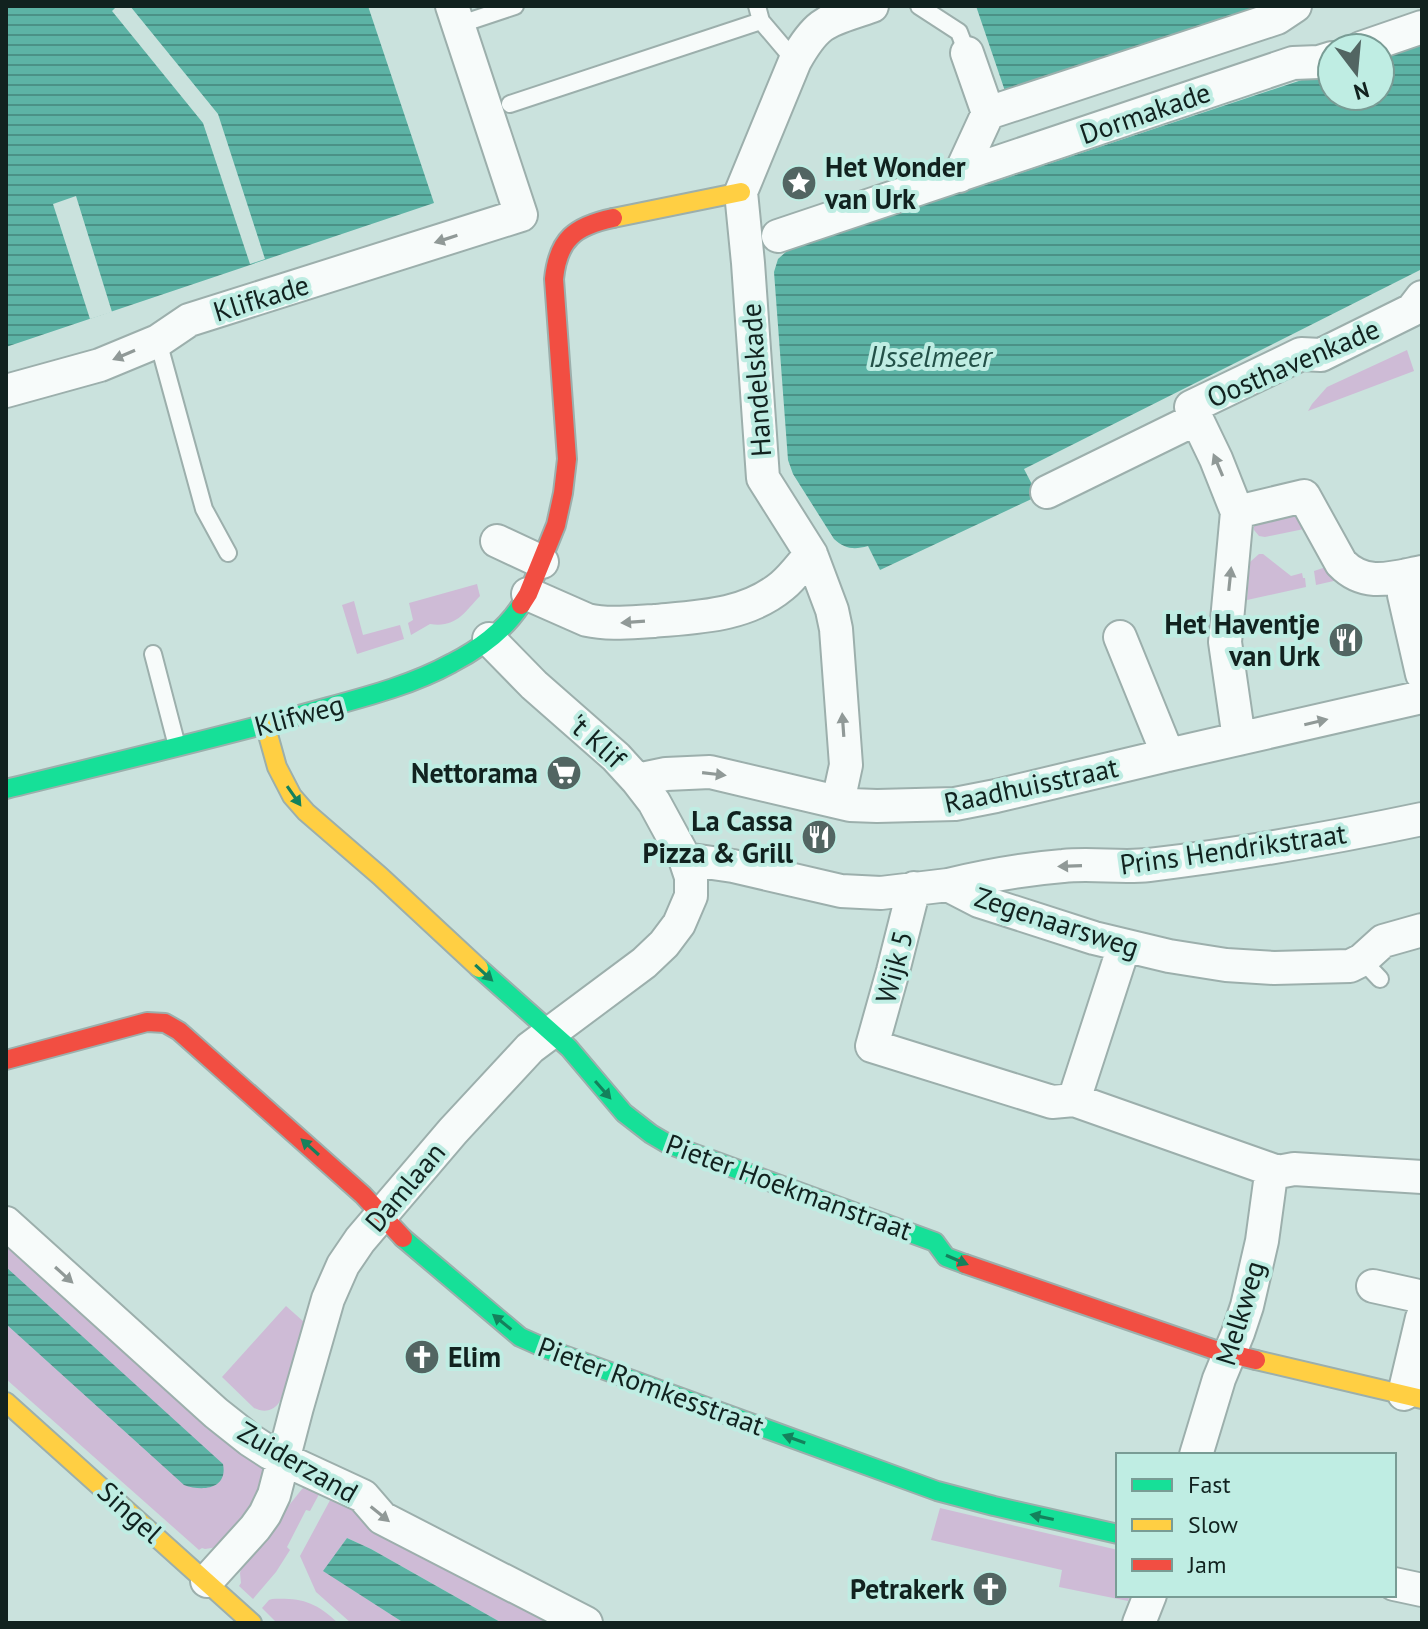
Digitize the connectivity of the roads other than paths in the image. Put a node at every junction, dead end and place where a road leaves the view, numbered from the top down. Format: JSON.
{"nodes":[{"id":1,"x":515,"y":6,"type":"edge"},
{"id":2,"x":872,"y":6,"type":"edge"},
{"id":3,"x":919,"y":6,"type":"edge"},
{"id":4,"x":1295,"y":6,"type":"edge"},
{"id":5,"x":759,"y":13,"type":"edge"},
{"id":6,"x":455,"y":16,"type":"edge"},
{"id":7,"x":1422,"y":27,"type":"edge"},
{"id":8,"x":1396,"y":36,"type":"edge"},
{"id":9,"x":967,"y":53,"type":"joint"},
{"id":10,"x":795,"y":61,"type":"junction"},
{"id":11,"x":1316,"y":62,"type":"edge"},
{"id":12,"x":510,"y":104,"type":"dead end"},
{"id":13,"x":988,"y":113,"type":"junction"},
{"id":14,"x":959,"y":176,"type":"junction"},
{"id":15,"x":741,"y":192,"type":"junction"},
{"id":16,"x":521,"y":215,"type":"junction"},
{"id":17,"x":762,"y":241,"type":"junction"},
{"id":18,"x":562,"y":245,"type":"junction"},
{"id":19,"x":1422,"y":297,"type":"edge"},
{"id":20,"x":158,"y":341,"type":"junction"},
{"id":21,"x":6,"y":391,"type":"edge"},
{"id":22,"x":1196,"y":419,"type":"junction"},
{"id":23,"x":1047,"y":492,"type":"dead end"},
{"id":24,"x":1237,"y":512,"type":"junction"},
{"id":25,"x":497,"y":541,"type":"dead end"},
{"id":26,"x":228,"y":553,"type":"dead end"},
{"id":27,"x":811,"y":554,"type":"junction"},
{"id":28,"x":542,"y":562,"type":"junction"},
{"id":29,"x":1417,"y":569,"type":"edge"},
{"id":30,"x":528,"y":594,"type":"junction"},
{"id":31,"x":1120,"y":637,"type":"dead end"},
{"id":32,"x":489,"y":639,"type":"junction"},
{"id":33,"x":153,"y":654,"type":"dead end"},
{"id":34,"x":1422,"y":674,"type":"edge"},
{"id":35,"x":1422,"y":697,"type":"edge"},
{"id":36,"x":265,"y":724,"type":"junction"},
{"id":37,"x":1239,"y":739,"type":"junction"},
{"id":38,"x":177,"y":747,"type":"junction"},
{"id":39,"x":1168,"y":755,"type":"junction"},
{"id":40,"x":637,"y":780,"type":"junction"},
{"id":41,"x":6,"y":789,"type":"edge"},
{"id":42,"x":838,"y":802,"type":"junction"},
{"id":43,"x":1422,"y":819,"type":"edge"},
{"id":44,"x":685,"y":859,"type":"junction"},
{"id":45,"x":948,"y":885,"type":"junction"},
{"id":46,"x":914,"y":888,"type":"junction"},
{"id":47,"x":1422,"y":930,"type":"edge"},
{"id":48,"x":1124,"y":946,"type":"junction"},
{"id":49,"x":551,"y":1032,"type":"junction"},
{"id":50,"x":6,"y":1060,"type":"edge"},
{"id":51,"x":1074,"y":1100,"type":"junction"},
{"id":52,"x":1421,"y":1171,"type":"edge"},
{"id":53,"x":1278,"y":1172,"type":"junction"},
{"id":54,"x":381,"y":1214,"type":"junction"},
{"id":55,"x":6,"y":1223,"type":"edge"},
{"id":56,"x":1373,"y":1286,"type":"dead end"},
{"id":57,"x":1422,"y":1299,"type":"edge"},
{"id":58,"x":1422,"y":1318,"type":"edge"},
{"id":59,"x":1230,"y":1354,"type":"junction"},
{"id":60,"x":1413,"y":1396,"type":"edge"},
{"id":61,"x":6,"y":1402,"type":"edge"},
{"id":62,"x":1197,"y":1453,"type":"edge"},
{"id":63,"x":285,"y":1460,"type":"junction"},
{"id":64,"x":1116,"y":1534,"type":"edge"},
{"id":65,"x":207,"y":1581,"type":"junction"},
{"id":66,"x":1396,"y":1584,"type":"edge"},
{"id":67,"x":1422,"y":1590,"type":"edge"},
{"id":68,"x":1149,"y":1597,"type":"edge"},
{"id":69,"x":252,"y":1623,"type":"edge"},
{"id":70,"x":586,"y":1623,"type":"edge"},
{"id":71,"x":1139,"y":1623,"type":"edge"}],
"edges":[{"from":1,"to":6,"type":"lane"},
{"from":2,"to":10,"type":"street"},
{"from":3,"to":9,"type":"lane"},
{"from":4,"to":13,"type":"street","name":"Dormakade"},
{"from":5,"to":10,"type":"lane"},
{"from":5,"to":12,"type":"lane"},
{"from":6,"to":16,"type":"street"},
{"from":7,"to":8,"type":"street"},
{"from":9,"to":13,"type":"street"},
{"from":10,"to":15,"type":"street"},
{"from":11,"to":14,"type":"street","name":"Dormakade"},
{"from":13,"to":14,"type":"street"},
{"from":14,"to":17,"type":"street","name":"Dormakade"},
{"from":15,"to":17,"type":"street","name":"Handelskade"},
{"from":15,"to":18,"type":"street"},
{"from":16,"to":18,"type":"street"},
{"from":16,"to":20,"type":"street","name":"Klifkade","one_way":true},
{"from":17,"to":27,"type":"street","name":"Handelskade"},
{"from":18,"to":28,"type":"street","name":"Klifweg"},
{"from":19,"to":22,"type":"street","name":"Oosthavenkade"},
{"from":20,"to":21,"type":"street","name":"Klifkade","one_way":true},
{"from":20,"to":26,"type":"lane"},
{"from":22,"to":23,"type":"street","name":"Oosthavenkade"},
{"from":24,"to":22,"type":"street","one_way":true},
{"from":24,"to":29,"type":"street"},
{"from":37,"to":24,"type":"street","one_way":true},
{"from":25,"to":28,"type":"street"},
{"from":27,"to":30,"type":"street","one_way":true},
{"from":42,"to":27,"type":"street","name":"Handelskade","one_way":true},
{"from":28,"to":30,"type":"street","name":"Klifweg"},
{"from":29,"to":34,"type":"street"},
{"from":30,"to":32,"type":"street","name":"Klifweg"},
{"from":31,"to":39,"type":"street"},
{"from":32,"to":36,"type":"street","name":"Klifweg"},
{"from":32,"to":40,"type":"street","name":"'t Klif"},
{"from":33,"to":38,"type":"lane"},
{"from":37,"to":35,"type":"street","name":"Raadhuisstraat","one_way":true},
{"from":36,"to":38,"type":"street","name":"Klifweg"},
{"from":36,"to":49,"type":"street","name":"Pieter Hoekmanstraat","one_way":true},
{"from":37,"to":39,"type":"street","name":"Raadhuisstraat"},
{"from":38,"to":41,"type":"street","name":"Klifweg"},
{"from":39,"to":42,"type":"street","name":"Raadhuisstraat"},
{"from":40,"to":42,"type":"street","name":"Raadhuisstraat","one_way":true},
{"from":40,"to":44,"type":"street","name":"'t Klif"},
{"from":43,"to":45,"type":"street","name":"Prins Hendrikstraat","one_way":true},
{"from":44,"to":46,"type":"street","name":"Zegenaarsweg"},
{"from":44,"to":49,"type":"street","name":"Damlaan"},
{"from":45,"to":46,"type":"street","name":"Zegenaarsweg"},
{"from":45,"to":48,"type":"street","name":"Zegenaarsweg"},
{"from":46,"to":51,"type":"street","name":"Wijk 5"},
{"from":47,"to":48,"type":"street","name":"Zegenaarsweg"},
{"from":48,"to":51,"type":"street"},
{"from":49,"to":54,"type":"street","name":"Damlaan"},
{"from":49,"to":59,"type":"street","name":"Pieter Hoekmanstraat","one_way":true},
{"from":54,"to":50,"type":"street","name":"Pieter Romkesstraat","one_way":true},
{"from":51,"to":53,"type":"street"},
{"from":52,"to":53,"type":"street"},
{"from":53,"to":59,"type":"street","name":"Melkweg"},
{"from":54,"to":63,"type":"street","name":"Damlaan"},
{"from":64,"to":54,"type":"street","name":"Pieter Romkesstraat","one_way":true},
{"from":55,"to":63,"type":"street","name":"Zuiderzand","one_way":true},
{"from":56,"to":57,"type":"street"},
{"from":58,"to":60,"type":"street"},
{"from":59,"to":60,"type":"street","name":"Pieter Hoekmanstraat"},
{"from":59,"to":62,"type":"street","name":"Melkweg"},
{"from":61,"to":65,"type":"street","name":"Singel"},
{"from":63,"to":65,"type":"street","name":"Damlaan"},
{"from":63,"to":70,"type":"street","name":"Zuiderzand","one_way":true},
{"from":65,"to":69,"type":"street","name":"Singel"},
{"from":66,"to":67,"type":"street"},
{"from":68,"to":71,"type":"street"}]}
